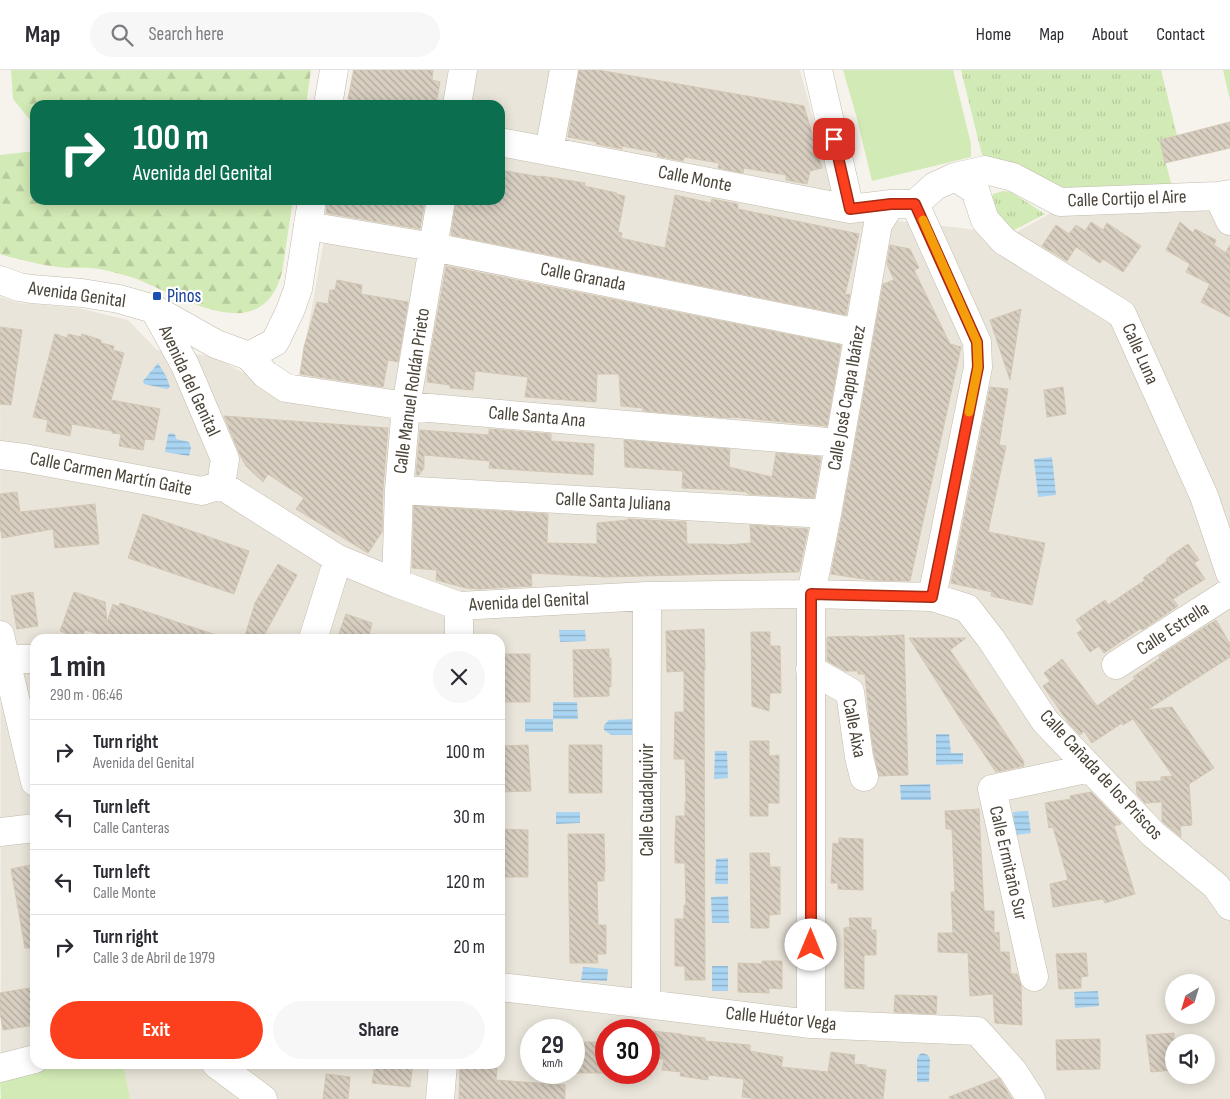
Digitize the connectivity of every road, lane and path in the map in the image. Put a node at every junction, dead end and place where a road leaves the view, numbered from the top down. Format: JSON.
{"nodes":[{"id":1,"x":334,"y":70,"type":"edge"},
{"id":2,"x":463,"y":70,"type":"edge"},
{"id":3,"x":564,"y":70,"type":"edge"},
{"id":4,"x":818,"y":70,"type":"edge"},
{"id":5,"x":329,"y":100,"type":"edge"},
{"id":6,"x":458,"y":100,"type":"edge"},
{"id":7,"x":505,"y":143,"type":"edge"},
{"id":8,"x":549,"y":151,"type":"junction"},
{"id":9,"x":955,"y":177,"type":"junction"},
{"id":10,"x":1224,"y":195,"type":"edge"},
{"id":11,"x":903,"y":204,"type":"junction"},
{"id":12,"x":440,"y":205,"type":"edge"},
{"id":13,"x":850,"y":209,"type":"junction"},
{"id":14,"x":310,"y":213,"type":"edge"},
{"id":15,"x":1230,"y":221,"type":"edge"},
{"id":16,"x":433,"y":247,"type":"junction"},
{"id":17,"x":0,"y":280,"type":"edge"},
{"id":18,"x":154,"y":309,"type":"junction"},
{"id":19,"x":858,"y":333,"type":"junction"},
{"id":20,"x":249,"y":356,"type":"junction"},
{"id":21,"x":406,"y":406,"type":"junction"},
{"id":22,"x":839,"y":443,"type":"junction"},
{"id":23,"x":0,"y":456,"type":"edge"},
{"id":24,"x":221,"y":485,"type":"junction"},
{"id":25,"x":399,"y":490,"type":"junction"},
{"id":26,"x":827,"y":514,"type":"junction"},
{"id":27,"x":338,"y":559,"type":"junction"},
{"id":28,"x":1230,"y":572,"type":"edge"},
{"id":29,"x":396,"y":584,"type":"junction"},
{"id":30,"x":1230,"y":592,"type":"edge"},
{"id":31,"x":811,"y":594,"type":"junction"},
{"id":32,"x":647,"y":596,"type":"junction"},
{"id":33,"x":932,"y":597,"type":"junction"},
{"id":34,"x":460,"y":606,"type":"junction"},
{"id":35,"x":967,"y":608,"type":"joint"},
{"id":36,"x":314,"y":634,"type":"edge"},
{"id":37,"x":458,"y":634,"type":"edge"},
{"id":38,"x":2,"y":651,"type":"edge"},
{"id":39,"x":30,"y":658,"type":"edge"},
{"id":40,"x":1116,"y":665,"type":"dead end"},
{"id":41,"x":810,"y":669,"type":"junction"},
{"id":42,"x":30,"y":762,"type":"edge"},
{"id":43,"x":1090,"y":768,"type":"junction"},
{"id":44,"x":864,"y":777,"type":"dead end"},
{"id":45,"x":30,"y":829,"type":"edge"},
{"id":46,"x":0,"y":832,"type":"edge"},
{"id":47,"x":1230,"y":906,"type":"edge"},
{"id":48,"x":1034,"y":977,"type":"dead end"},
{"id":49,"x":505,"y":988,"type":"edge"},
{"id":50,"x":646,"y":1004,"type":"junction"},
{"id":51,"x":811,"y":1024,"type":"junction"},
{"id":52,"x":30,"y":1060,"type":"edge"},
{"id":53,"x":0,"y":1068,"type":"edge"},
{"id":54,"x":223,"y":1069,"type":"edge"},
{"id":55,"x":443,"y":1069,"type":"edge"},
{"id":56,"x":262,"y":1099,"type":"edge"},
{"id":57,"x":440,"y":1099,"type":"edge"},
{"id":58,"x":1031,"y":1099,"type":"edge"}],
"edges":[{"from":1,"to":5,"type":"street"},
{"from":2,"to":6,"type":"street"},
{"from":3,"to":8,"type":"street"},
{"from":4,"to":13,"type":"street"},
{"from":7,"to":8,"type":"street","name":"Calle Monte"},
{"from":8,"to":13,"type":"street","name":"Calle Monte"},
{"from":9,"to":10,"type":"street","name":"Calle Cortijo el Aire"},
{"from":9,"to":11,"type":"street","name":"Calle Cortijo el Aire"},
{"from":9,"to":28,"type":"street","name":"Calle Luna"},
{"from":10,"to":15,"type":"street"},
{"from":11,"to":13,"type":"street","name":"Calle Monte"},
{"from":11,"to":19,"type":"street","name":"Calle José Cappa Ibáñez"},
{"from":11,"to":33,"type":"street"},
{"from":12,"to":16,"type":"street","name":"Calle Manuel Roldán Prieto"},
{"from":14,"to":16,"type":"street","name":"Calle Granada"},
{"from":14,"to":20,"type":"street"},
{"from":16,"to":19,"type":"street","name":"Calle Granada"},
{"from":16,"to":21,"type":"street","name":"Calle Manuel Roldán Prieto"},
{"from":17,"to":18,"type":"street","name":"Avenida Genital"},
{"from":18,"to":20,"type":"street","name":"Avenida Genital"},
{"from":18,"to":24,"type":"street","name":"Avenida del Genital"},
{"from":19,"to":22,"type":"street","name":"Calle José Cappa Ibáñez"},
{"from":20,"to":21,"type":"street","name":"Calle Santa Ana"},
{"from":21,"to":22,"type":"street","name":"Calle Santa Ana"},
{"from":21,"to":25,"type":"street","name":"Calle Manuel Roldán Prieto"},
{"from":22,"to":26,"type":"street","name":"Calle José Cappa Ibáñez"},
{"from":23,"to":24,"type":"street","name":"Calle Carmen Martín Gaite"},
{"from":24,"to":27,"type":"street","name":"Avenida del Genital"},
{"from":25,"to":26,"type":"street","name":"Calle Santa Juliana"},
{"from":25,"to":29,"type":"street","name":"Calle Manuel Roldán Prieto"},
{"from":26,"to":31,"type":"street","name":"Calle José Cappa Ibáñez"},
{"from":27,"to":29,"type":"street","name":"Avenida del Genital"},
{"from":27,"to":36,"type":"street"},
{"from":29,"to":34,"type":"street","name":"Avenida del Genital"},
{"from":30,"to":40,"type":"street","name":"Calle Estrella"},
{"from":31,"to":32,"type":"street","name":"Avenida del Genital"},
{"from":31,"to":33,"type":"street","name":"Avenida del Genital"},
{"from":31,"to":41,"type":"street","name":"Calle José Cappa Ibáñez"},
{"from":32,"to":34,"type":"street","name":"Avenida del Genital"},
{"from":32,"to":50,"type":"street","name":"Calle Guadalquivir"},
{"from":33,"to":35,"type":"street","name":"Avenida del Genital"},
{"from":34,"to":37,"type":"street"},
{"from":35,"to":43,"type":"street","name":"Calle Cañada de los Priscos"},
{"from":38,"to":39,"type":"street"},
{"from":38,"to":42,"type":"street"},
{"from":41,"to":44,"type":"street","name":"Calle Aixa"},
{"from":41,"to":51,"type":"street","name":"Calle José Cappa Ibáñez"},
{"from":43,"to":47,"type":"street","name":"Calle Cañada de los Priscos"},
{"from":43,"to":48,"type":"street","name":"Calle Ermitaño Sur"},
{"from":45,"to":46,"type":"street"},
{"from":49,"to":50,"type":"street","name":"Calle Huétor Vega"},
{"from":50,"to":51,"type":"street","name":"Calle Huétor Vega"},
{"from":51,"to":58,"type":"street","name":"Calle Huétor Vega"},
{"from":52,"to":53,"type":"street"},
{"from":54,"to":56,"type":"street"},
{"from":55,"to":57,"type":"street"}]}
